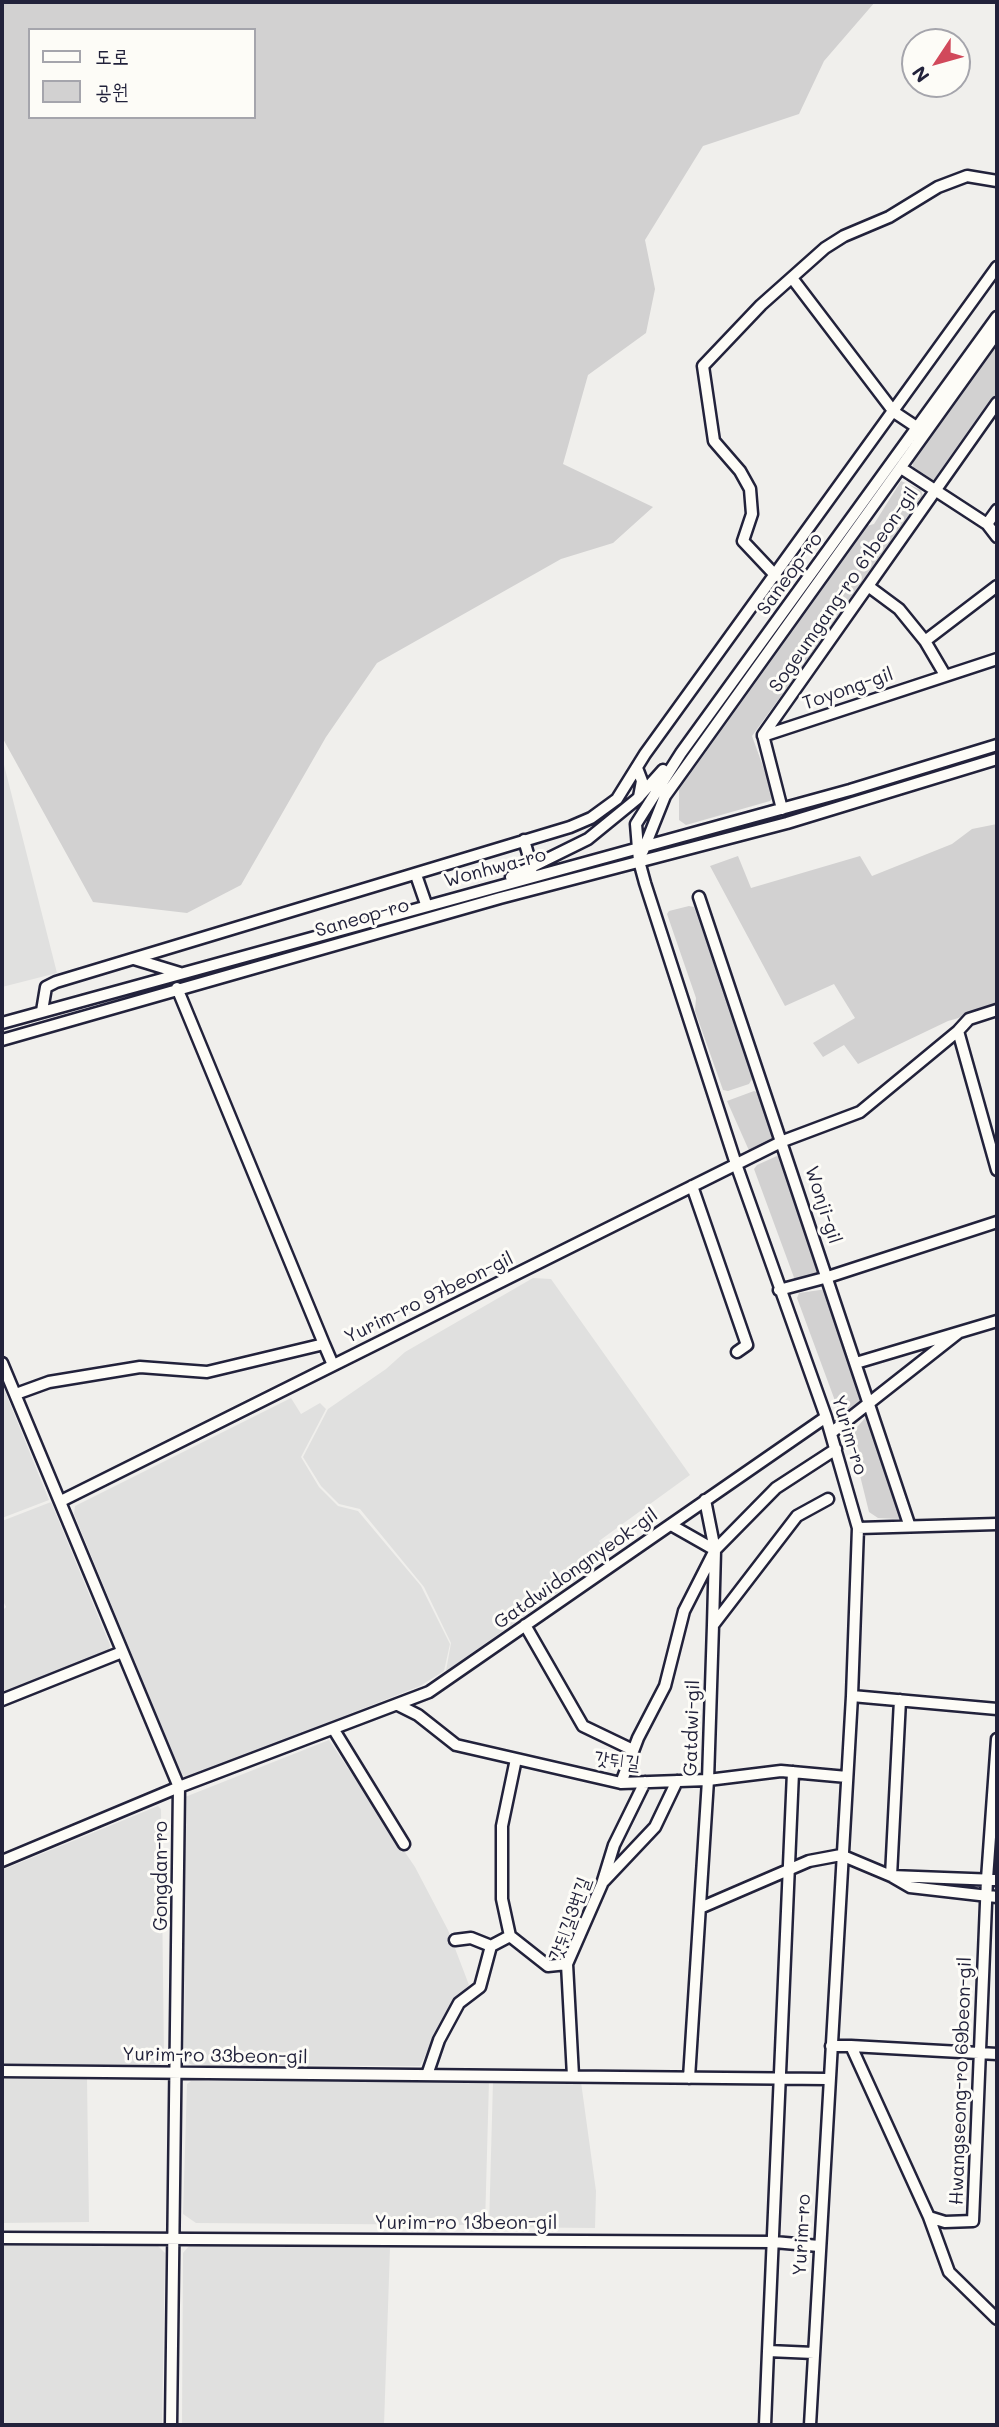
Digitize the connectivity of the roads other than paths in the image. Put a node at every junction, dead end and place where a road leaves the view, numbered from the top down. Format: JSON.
{"nodes":[{"id":1,"x":997,"y":181,"type":"edge"},
{"id":2,"x":997,"y":267,"type":"edge"},
{"id":3,"x":792,"y":278,"type":"junction"},
{"id":4,"x":997,"y":317,"type":"edge"},
{"id":5,"x":997,"y":333,"type":"edge"},
{"id":6,"x":997,"y":403,"type":"edge"},
{"id":7,"x":894,"y":412,"type":"junction"},
{"id":8,"x":918,"y":428,"type":"junction"},
{"id":9,"x":901,"y":468,"type":"junction"},
{"id":10,"x":936,"y":491,"type":"junction"},
{"id":11,"x":997,"y":510,"type":"edge"},
{"id":12,"x":987,"y":524,"type":"junction"},
{"id":13,"x":997,"y":537,"type":"edge"},
{"id":14,"x":776,"y":576,"type":"junction"},
{"id":15,"x":868,"y":586,"type":"junction"},
{"id":16,"x":997,"y":586,"type":"edge"},
{"id":17,"x":925,"y":641,"type":"junction"},
{"id":18,"x":997,"y":659,"type":"edge"},
{"id":19,"x":945,"y":675,"type":"junction"},
{"id":20,"x":763,"y":736,"type":"junction"},
{"id":21,"x":997,"y":745,"type":"edge"},
{"id":22,"x":681,"y":753,"type":"junction"},
{"id":23,"x":997,"y":759,"type":"edge"},
{"id":24,"x":637,"y":768,"type":"junction"},
{"id":25,"x":665,"y":768,"type":"junction"},
{"id":26,"x":637,"y":799,"type":"junction"},
{"id":27,"x":782,"y":808,"type":"junction"},
{"id":28,"x":523,"y":840,"type":"junction"},
{"id":29,"x":641,"y":847,"type":"junction"},
{"id":30,"x":639,"y":861,"type":"junction"},
{"id":31,"x":533,"y":868,"type":"junction"},
{"id":32,"x":416,"y":875,"type":"junction"},
{"id":33,"x":465,"y":894,"type":"junction"},
{"id":34,"x":699,"y":897,"type":"dead end"},
{"id":35,"x":426,"y":904,"type":"junction"},
{"id":36,"x":133,"y":959,"type":"junction"},
{"id":37,"x":181,"y":973,"type":"junction"},
{"id":38,"x":177,"y":988,"type":"junction"},
{"id":39,"x":997,"y":1010,"type":"edge"},
{"id":40,"x":42,"y":1011,"type":"junction"},
{"id":41,"x":2,"y":1023,"type":"edge"},
{"id":42,"x":958,"y":1031,"type":"junction"},
{"id":43,"x":2,"y":1040,"type":"edge"},
{"id":44,"x":783,"y":1141,"type":"junction"},
{"id":45,"x":736,"y":1164,"type":"junction"},
{"id":46,"x":997,"y":1170,"type":"edge"},
{"id":47,"x":692,"y":1186,"type":"junction"},
{"id":48,"x":997,"y":1222,"type":"edge"},
{"id":49,"x":828,"y":1277,"type":"junction"},
{"id":50,"x":779,"y":1290,"type":"junction"},
{"id":51,"x":997,"y":1321,"type":"edge"},
{"id":52,"x":958,"y":1333,"type":"junction"},
{"id":53,"x":324,"y":1345,"type":"junction"},
{"id":54,"x":737,"y":1352,"type":"dead end"},
{"id":55,"x":2,"y":1363,"type":"edge"},
{"id":56,"x":856,"y":1363,"type":"junction"},
{"id":57,"x":332,"y":1366,"type":"junction"},
{"id":58,"x":16,"y":1394,"type":"junction"},
{"id":59,"x":869,"y":1403,"type":"junction"},
{"id":60,"x":826,"y":1417,"type":"junction"},
{"id":61,"x":831,"y":1433,"type":"junction"},
{"id":62,"x":836,"y":1449,"type":"junction"},
{"id":63,"x":828,"y":1499,"type":"dead end"},
{"id":64,"x":705,"y":1500,"type":"junction"},
{"id":65,"x":61,"y":1501,"type":"junction"},
{"id":66,"x":909,"y":1524,"type":"junction"},
{"id":67,"x":997,"y":1524,"type":"edge"},
{"id":68,"x":671,"y":1525,"type":"junction"},
{"id":69,"x":858,"y":1528,"type":"junction"},
{"id":70,"x":715,"y":1550,"type":"junction"},
{"id":71,"x":525,"y":1625,"type":"junction"},
{"id":72,"x":713,"y":1625,"type":"junction"},
{"id":73,"x":122,"y":1653,"type":"junction"},
{"id":74,"x":852,"y":1696,"type":"junction"},
{"id":75,"x":2,"y":1700,"type":"edge"},
{"id":76,"x":900,"y":1700,"type":"junction"},
{"id":77,"x":398,"y":1705,"type":"junction"},
{"id":78,"x":997,"y":1709,"type":"edge"},
{"id":79,"x":334,"y":1730,"type":"junction"},
{"id":80,"x":997,"y":1739,"type":"edge"},
{"id":81,"x":633,"y":1750,"type":"junction"},
{"id":82,"x":516,"y":1759,"type":"junction"},
{"id":83,"x":793,"y":1772,"type":"junction"},
{"id":84,"x":847,"y":1777,"type":"junction"},
{"id":85,"x":708,"y":1780,"type":"junction"},
{"id":86,"x":677,"y":1781,"type":"junction"},
{"id":87,"x":645,"y":1782,"type":"junction"},
{"id":88,"x":621,"y":1783,"type":"junction"},
{"id":89,"x":179,"y":1787,"type":"junction"},
{"id":90,"x":404,"y":1844,"type":"dead end"},
{"id":91,"x":841,"y":1855,"type":"junction"},
{"id":92,"x":2,"y":1861,"type":"edge"},
{"id":93,"x":790,"y":1869,"type":"junction"},
{"id":94,"x":891,"y":1875,"type":"junction"},
{"id":95,"x":992,"y":1880,"type":"edge"},
{"id":96,"x":602,"y":1884,"type":"junction"},
{"id":97,"x":997,"y":1897,"type":"edge"},
{"id":98,"x":986,"y":1898,"type":"junction"},
{"id":99,"x":700,"y":1908,"type":"junction"},
{"id":100,"x":510,"y":1936,"type":"junction"},
{"id":101,"x":454,"y":1940,"type":"dead end"},
{"id":102,"x":492,"y":1946,"type":"junction"},
{"id":103,"x":567,"y":1964,"type":"junction"},
{"id":104,"x":831,"y":2046,"type":"junction"},
{"id":105,"x":851,"y":2046,"type":"junction"},
{"id":106,"x":979,"y":2053,"type":"junction"},
{"id":107,"x":997,"y":2054,"type":"edge"},
{"id":108,"x":2,"y":2071,"type":"edge"},
{"id":109,"x":178,"y":2073,"type":"junction"},
{"id":110,"x":427,"y":2075,"type":"junction"},
{"id":111,"x":573,"y":2076,"type":"junction"},
{"id":112,"x":689,"y":2078,"type":"junction"},
{"id":113,"x":779,"y":2078,"type":"junction"},
{"id":114,"x":828,"y":2079,"type":"junction"},
{"id":115,"x":929,"y":2217,"type":"junction"},
{"id":116,"x":2,"y":2238,"type":"edge"},
{"id":117,"x":174,"y":2239,"type":"junction"},
{"id":118,"x":774,"y":2242,"type":"junction"},
{"id":119,"x":819,"y":2246,"type":"junction"},
{"id":120,"x":997,"y":2319,"type":"edge"},
{"id":121,"x":768,"y":2351,"type":"junction"},
{"id":122,"x":814,"y":2353,"type":"junction"},
{"id":123,"x":172,"y":2425,"type":"edge"},
{"id":124,"x":765,"y":2425,"type":"edge"},
{"id":125,"x":810,"y":2425,"type":"edge"}],
"edges":[{"from":1,"to":3,"type":"street"},
{"from":2,"to":7,"type":"street"},
{"from":3,"to":7,"type":"street"},
{"from":3,"to":14,"type":"street"},
{"from":4,"to":8,"type":"street","name":"Saneop-ro"},
{"from":5,"to":9,"type":"street","name":"Saneop-ro"},
{"from":6,"to":10,"type":"street","name":"Sogeumgang-ro 61beon-gil"},
{"from":7,"to":8,"type":"street"},
{"from":7,"to":14,"type":"street"},
{"from":8,"to":22,"type":"street","name":"Saneop-ro"},
{"from":9,"to":10,"type":"street"},
{"from":9,"to":29,"type":"street","name":"Saneop-ro"},
{"from":10,"to":12,"type":"street"},
{"from":10,"to":15,"type":"street","name":"Sogeumgang-ro 61beon-gil"},
{"from":11,"to":12,"type":"street"},
{"from":12,"to":13,"type":"street"},
{"from":14,"to":24,"type":"street"},
{"from":15,"to":17,"type":"street"},
{"from":15,"to":20,"type":"street","name":"Sogeumgang-ro 61beon-gil"},
{"from":16,"to":17,"type":"street"},
{"from":17,"to":19,"type":"street"},
{"from":18,"to":19,"type":"street","name":"Toyong-gil"},
{"from":19,"to":20,"type":"street","name":"Toyong-gil"},
{"from":20,"to":27,"type":"street"},
{"from":21,"to":27,"type":"street","name":"Wonhwa-ro"},
{"from":22,"to":25,"type":"street"},
{"from":22,"to":29,"type":"street","name":"Saneop-ro"},
{"from":23,"to":30,"type":"street"},
{"from":24,"to":25,"type":"street"},
{"from":24,"to":26,"type":"street"},
{"from":24,"to":28,"type":"street"},
{"from":25,"to":26,"type":"street"},
{"from":26,"to":31,"type":"street"},
{"from":27,"to":29,"type":"street","name":"Wonhwa-ro"},
{"from":28,"to":31,"type":"street"},
{"from":28,"to":32,"type":"street"},
{"from":29,"to":30,"type":"street","name":"Saneop-ro"},
{"from":29,"to":33,"type":"street","name":"Wonhwa-ro"},
{"from":30,"to":38,"type":"street","name":"Saneop-ro"},
{"from":30,"to":45,"type":"street","name":"Yurim-ro"},
{"from":31,"to":33,"type":"street"},
{"from":32,"to":35,"type":"street"},
{"from":32,"to":36,"type":"street"},
{"from":33,"to":35,"type":"street","name":"Wonhwa-ro"},
{"from":34,"to":44,"type":"street","name":"Wonji-gil"},
{"from":35,"to":37,"type":"street","name":"Wonhwa-ro"},
{"from":36,"to":37,"type":"street"},
{"from":36,"to":40,"type":"street"},
{"from":37,"to":40,"type":"street","name":"Wonhwa-ro"},
{"from":38,"to":43,"type":"street","name":"Saneop-ro"},
{"from":38,"to":53,"type":"street"},
{"from":39,"to":42,"type":"street","name":"Yurim-ro 97beon-gil"},
{"from":40,"to":41,"type":"street","name":"Wonhwa-ro"},
{"from":42,"to":44,"type":"street","name":"Yurim-ro 97beon-gil"},
{"from":42,"to":46,"type":"street"},
{"from":44,"to":45,"type":"street","name":"Yurim-ro 97beon-gil"},
{"from":44,"to":49,"type":"street","name":"Wonji-gil"},
{"from":45,"to":47,"type":"street","name":"Yurim-ro 97beon-gil"},
{"from":45,"to":50,"type":"street","name":"Yurim-ro"},
{"from":47,"to":54,"type":"street"},
{"from":47,"to":57,"type":"street","name":"Yurim-ro 97beon-gil"},
{"from":48,"to":49,"type":"street"},
{"from":49,"to":50,"type":"street"},
{"from":49,"to":56,"type":"street","name":"Wonji-gil"},
{"from":50,"to":60,"type":"street","name":"Yurim-ro"},
{"from":51,"to":52,"type":"street"},
{"from":52,"to":56,"type":"street"},
{"from":52,"to":59,"type":"street"},
{"from":53,"to":57,"type":"street","name":"Yurim-ro 97beon-gil"},
{"from":53,"to":58,"type":"street","name":"Yurim-ro 97beon-gil"},
{"from":55,"to":58,"type":"street","name":"Gongdan-ro"},
{"from":56,"to":59,"type":"street","name":"Wonji-gil"},
{"from":57,"to":65,"type":"street"},
{"from":58,"to":65,"type":"street","name":"Gongdan-ro"},
{"from":59,"to":61,"type":"street"},
{"from":59,"to":66,"type":"street","name":"Wonji-gil"},
{"from":60,"to":61,"type":"street","name":"Yurim-ro"},
{"from":60,"to":64,"type":"street","name":"Gatdwidongnyeok-gil"},
{"from":61,"to":62,"type":"street","name":"Yurim-ro"},
{"from":62,"to":69,"type":"street","name":"Yurim-ro"},
{"from":62,"to":70,"type":"street"},
{"from":63,"to":72,"type":"street"},
{"from":64,"to":68,"type":"street","name":"Gatdwidongnyeok-gil"},
{"from":64,"to":70,"type":"street","name":"Gatdwi-gil"},
{"from":65,"to":73,"type":"street","name":"Gongdan-ro"},
{"from":66,"to":67,"type":"street"},
{"from":66,"to":69,"type":"street"},
{"from":68,"to":70,"type":"street"},
{"from":68,"to":71,"type":"street","name":"Gatdwidongnyeok-gil"},
{"from":69,"to":74,"type":"street","name":"Yurim-ro"},
{"from":70,"to":72,"type":"street","name":"Gatdwi-gil"},
{"from":70,"to":81,"type":"street"},
{"from":71,"to":77,"type":"street","name":"Gatdwidongnyeok-gil"},
{"from":71,"to":81,"type":"street"},
{"from":72,"to":85,"type":"street","name":"Gatdwi-gil"},
{"from":73,"to":75,"type":"street"},
{"from":73,"to":89,"type":"street","name":"Gongdan-ro"},
{"from":74,"to":76,"type":"street"},
{"from":74,"to":84,"type":"street","name":"Yurim-ro"},
{"from":76,"to":78,"type":"street"},
{"from":76,"to":94,"type":"street"},
{"from":77,"to":79,"type":"street","name":"Gatdwidongnyeok-gil"},
{"from":77,"to":82,"type":"street","name":"갓뒤길"},
{"from":79,"to":89,"type":"street","name":"Gatdwidongnyeok-gil"},
{"from":79,"to":90,"type":"street"},
{"from":80,"to":95,"type":"street","name":"Hwangseong-ro 69beon-gil"},
{"from":81,"to":88,"type":"street"},
{"from":82,"to":88,"type":"street","name":"갓뒤길"},
{"from":82,"to":100,"type":"street"},
{"from":83,"to":84,"type":"street","name":"갓뒤길"},
{"from":83,"to":85,"type":"street","name":"갓뒤길"},
{"from":83,"to":93,"type":"street"},
{"from":84,"to":91,"type":"street","name":"Yurim-ro"},
{"from":85,"to":86,"type":"street","name":"갓뒤길"},
{"from":85,"to":99,"type":"street","name":"Gatdwi-gil"},
{"from":86,"to":87,"type":"street","name":"갓뒤길"},
{"from":86,"to":96,"type":"street","name":"Gatdwi-gil"},
{"from":87,"to":88,"type":"street","name":"갓뒤길"},
{"from":87,"to":96,"type":"street","name":"갓뒤길3번길"},
{"from":89,"to":92,"type":"street","name":"Gatdwidongnyeok-gil"},
{"from":89,"to":109,"type":"street","name":"Gongdan-ro"},
{"from":91,"to":93,"type":"street"},
{"from":91,"to":94,"type":"street"},
{"from":91,"to":104,"type":"street","name":"Yurim-ro"},
{"from":93,"to":99,"type":"street"},
{"from":93,"to":113,"type":"street"},
{"from":94,"to":95,"type":"street"},
{"from":94,"to":98,"type":"street"},
{"from":95,"to":98,"type":"street","name":"Hwangseong-ro 69beon-gil"},
{"from":96,"to":103,"type":"street","name":"갓뒤길3번길"},
{"from":97,"to":98,"type":"street"},
{"from":98,"to":106,"type":"street","name":"Hwangseong-ro 69beon-gil"},
{"from":99,"to":112,"type":"street","name":"Gatdwi-gil"},
{"from":100,"to":102,"type":"street"},
{"from":100,"to":103,"type":"street"},
{"from":101,"to":102,"type":"street"},
{"from":102,"to":110,"type":"street"},
{"from":103,"to":111,"type":"street","name":"갓뒤길3번길"},
{"from":104,"to":105,"type":"street"},
{"from":104,"to":114,"type":"street","name":"Yurim-ro"},
{"from":105,"to":106,"type":"street"},
{"from":105,"to":115,"type":"street"},
{"from":106,"to":107,"type":"street"},
{"from":106,"to":115,"type":"street","name":"Hwangseong-ro 69beon-gil"},
{"from":108,"to":109,"type":"street","name":"Yurim-ro 33beon-gil"},
{"from":109,"to":110,"type":"street","name":"Yurim-ro 33beon-gil"},
{"from":109,"to":117,"type":"street","name":"Gongdan-ro"},
{"from":110,"to":111,"type":"street","name":"Yurim-ro 33beon-gil"},
{"from":111,"to":112,"type":"street","name":"Yurim-ro 33beon-gil"},
{"from":112,"to":113,"type":"street","name":"Yurim-ro 33beon-gil"},
{"from":113,"to":114,"type":"street","name":"Yurim-ro 33beon-gil"},
{"from":113,"to":118,"type":"street"},
{"from":114,"to":119,"type":"street","name":"Yurim-ro"},
{"from":115,"to":120,"type":"street"},
{"from":116,"to":117,"type":"street","name":"Yurim-ro 13beon-gil"},
{"from":117,"to":118,"type":"street","name":"Yurim-ro 13beon-gil"},
{"from":117,"to":123,"type":"street","name":"Gongdan-ro"},
{"from":118,"to":119,"type":"street","name":"Yurim-ro 13beon-gil"},
{"from":118,"to":121,"type":"street"},
{"from":119,"to":122,"type":"street","name":"Yurim-ro"},
{"from":121,"to":122,"type":"street"},
{"from":121,"to":124,"type":"street"},
{"from":122,"to":125,"type":"street","name":"Yurim-ro"}]}
